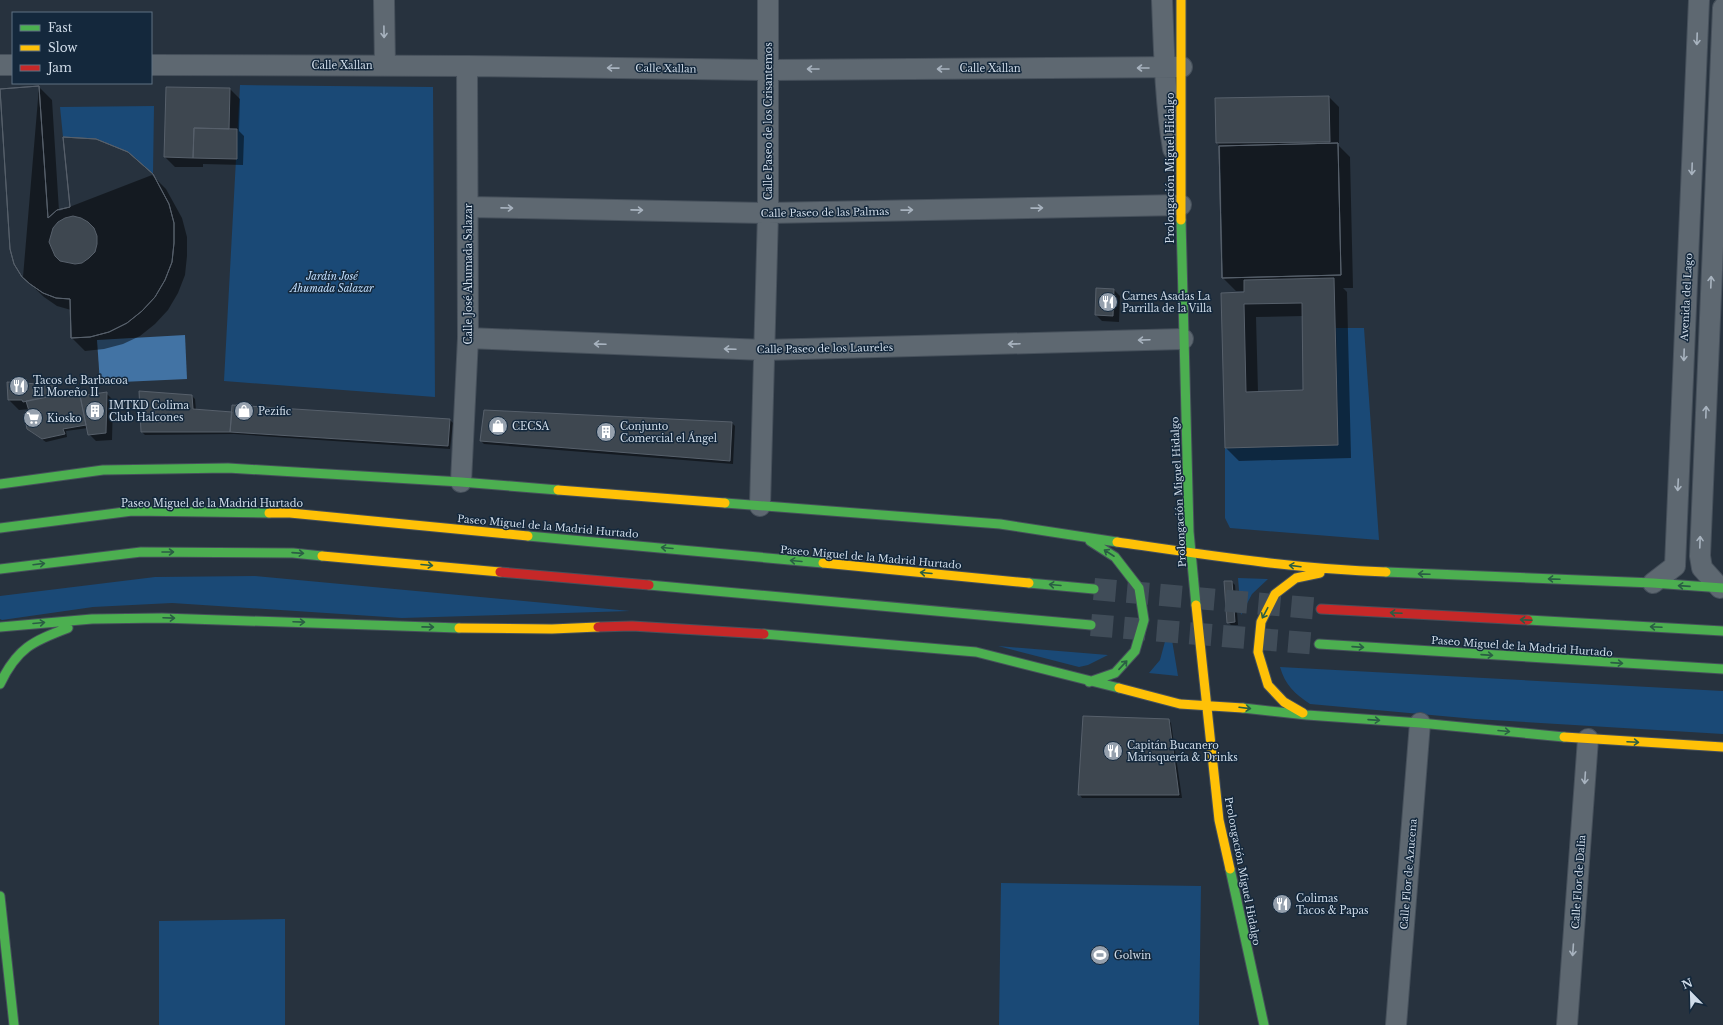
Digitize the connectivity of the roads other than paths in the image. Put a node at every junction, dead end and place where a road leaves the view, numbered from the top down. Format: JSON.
{"nodes":[{"id":1,"x":384,"y":0,"type":"edge"},
{"id":2,"x":768,"y":0,"type":"edge"},
{"id":3,"x":1162,"y":0,"type":"edge"},
{"id":4,"x":1181,"y":0,"type":"edge"},
{"id":5,"x":1699,"y":0,"type":"edge"},
{"id":6,"x":1723,"y":8,"type":"edge"},
{"id":7,"x":0,"y":65,"type":"edge"},
{"id":8,"x":12,"y":65,"type":"edge"},
{"id":9,"x":152,"y":65,"type":"edge"},
{"id":10,"x":385,"y":65,"type":"junction"},
{"id":11,"x":467,"y":66,"type":"junction"},
{"id":12,"x":1173,"y":67,"type":"junction"},
{"id":13,"x":769,"y":70,"type":"junction"},
{"id":14,"x":1693,"y":147,"type":"junction"},
{"id":15,"x":1720,"y":149,"type":"edge"},
{"id":16,"x":1181,"y":198,"type":"junction"},
{"id":17,"x":468,"y":207,"type":"junction"},
{"id":18,"x":768,"y":213,"type":"junction"},
{"id":19,"x":1686,"y":303,"type":"junction"},
{"id":20,"x":1717,"y":305,"type":"edge"},
{"id":21,"x":468,"y":338,"type":"junction"},
{"id":22,"x":1183,"y":339,"type":"junction"},
{"id":23,"x":764,"y":350,"type":"junction"},
{"id":24,"x":1683,"y":389,"type":"junction"},
{"id":25,"x":1707,"y":389,"type":"junction"},
{"id":26,"x":461,"y":482,"type":"junction"},
{"id":27,"x":0,"y":484,"type":"edge"},
{"id":28,"x":760,"y":506,"type":"junction"},
{"id":29,"x":0,"y":528,"type":"edge"},
{"id":30,"x":1084,"y":537,"type":"junction"},
{"id":31,"x":1190,"y":552,"type":"junction"},
{"id":32,"x":0,"y":569,"type":"edge"},
{"id":33,"x":1329,"y":570,"type":"junction"},
{"id":34,"x":1653,"y":583,"type":"junction"},
{"id":35,"x":1721,"y":588,"type":"edge"},
{"id":36,"x":1094,"y":589,"type":"tunnel mouth"},
{"id":37,"x":1321,"y":609,"type":"tunnel mouth"},
{"id":38,"x":92,"y":619,"type":"junction"},
{"id":39,"x":1091,"y":625,"type":"tunnel mouth"},
{"id":40,"x":0,"y":627,"type":"edge"},
{"id":41,"x":1723,"y":631,"type":"edge"},
{"id":42,"x":1319,"y":644,"type":"tunnel mouth"},
{"id":43,"x":1723,"y":669,"type":"edge"},
{"id":44,"x":1089,"y":682,"type":"junction"},
{"id":45,"x":0,"y":684,"type":"edge"},
{"id":46,"x":1206,"y":705,"type":"junction"},
{"id":47,"x":1307,"y":716,"type":"junction"},
{"id":48,"x":1420,"y":723,"type":"junction"},
{"id":49,"x":1588,"y":739,"type":"junction"},
{"id":50,"x":1723,"y":747,"type":"edge"},
{"id":51,"x":0,"y":896,"type":"edge"},
{"id":52,"x":14,"y":1025,"type":"edge"},
{"id":53,"x":1264,"y":1025,"type":"edge"},
{"id":54,"x":1396,"y":1025,"type":"edge"},
{"id":55,"x":1567,"y":1025,"type":"edge"}],
"edges":[{"from":1,"to":10,"type":"street","one_way":true},
{"from":2,"to":13,"type":"street","name":"Calle Paseo de los Crisantemos"},
{"from":3,"to":12,"type":"street"},
{"from":4,"to":12,"type":"main road"},
{"from":5,"to":14,"type":"street","name":"Avenida del Lago","one_way":true},
{"from":6,"to":15,"type":"street"},
{"from":7,"to":8,"type":"street"},
{"from":9,"to":10,"type":"street","name":"Calle Xallan"},
{"from":10,"to":11,"type":"street","name":"Calle Xallan"},
{"from":13,"to":11,"type":"street","name":"Calle Xallan","one_way":true},
{"from":11,"to":17,"type":"street","name":"Calle José Ahumada Salazar"},
{"from":12,"to":13,"type":"street","name":"Calle Xallan","one_way":true},
{"from":12,"to":16,"type":"street"},
{"from":13,"to":18,"type":"street","name":"Calle Paseo de los Crisantemos"},
{"from":14,"to":15,"type":"street"},
{"from":14,"to":19,"type":"street","name":"Avenida del Lago","one_way":true},
{"from":20,"to":15,"type":"street","one_way":true},
{"from":18,"to":16,"type":"street","name":"Calle Paseo de las Palmas","one_way":true},
{"from":16,"to":22,"type":"main road","name":"Prolongación Miguel Hidalgo"},
{"from":17,"to":18,"type":"street","name":"Calle Paseo de las Palmas","one_way":true},
{"from":17,"to":21,"type":"street","name":"Calle José Ahumada Salazar"},
{"from":18,"to":23,"type":"street","name":"Calle Paseo de los Crisantemos"},
{"from":19,"to":20,"type":"street"},
{"from":19,"to":24,"type":"street","name":"Avenida del Lago","one_way":true},
{"from":20,"to":25,"type":"street"},
{"from":23,"to":21,"type":"street","name":"Calle Paseo de los Laureles","one_way":true},
{"from":21,"to":26,"type":"street","name":"Calle José Ahumada Salazar"},
{"from":22,"to":23,"type":"street","name":"Calle Paseo de los Laureles","one_way":true},
{"from":22,"to":31,"type":"main road","name":"Prolongación Miguel Hidalgo"},
{"from":23,"to":28,"type":"street","name":"Calle Paseo de los Crisantemos"},
{"from":24,"to":25,"type":"street"},
{"from":24,"to":34,"type":"street","name":"Avenida del Lago","one_way":true},
{"from":35,"to":25,"type":"street","one_way":true},
{"from":26,"to":27,"type":"main road"},
{"from":26,"to":28,"type":"main road"},
{"from":28,"to":30,"type":"main road"},
{"from":36,"to":29,"type":"main road","name":"Paseo Miguel de la Madrid Hurtado","one_way":true},
{"from":30,"to":31,"type":"main road"},
{"from":44,"to":30,"type":"main road","one_way":true},
{"from":33,"to":31,"type":"main road","one_way":true},
{"from":31,"to":46,"type":"main road","name":"Prolongación Miguel Hidalgo"},
{"from":32,"to":39,"type":"main road","one_way":true},
{"from":34,"to":33,"type":"main road","one_way":true},
{"from":33,"to":47,"type":"main road","one_way":true},
{"from":35,"to":34,"type":"main road","one_way":true},
{"from":41,"to":37,"type":"main road","one_way":true},
{"from":40,"to":38,"type":"main road","one_way":true},
{"from":38,"to":44,"type":"main road","one_way":true},
{"from":38,"to":45,"type":"main road"},
{"from":42,"to":43,"type":"main road","name":"Paseo Miguel de la Madrid Hurtado","one_way":true},
{"from":44,"to":46,"type":"main road"},
{"from":46,"to":47,"type":"main road","one_way":true},
{"from":46,"to":53,"type":"main road","name":"Prolongación Miguel Hidalgo"},
{"from":47,"to":48,"type":"main road","one_way":true},
{"from":48,"to":49,"type":"main road","one_way":true},
{"from":48,"to":54,"type":"street","name":"Calle Flor de Azucena"},
{"from":49,"to":50,"type":"main road","one_way":true},
{"from":49,"to":55,"type":"street","name":"Calle Flor de Dalia","one_way":true},
{"from":51,"to":52,"type":"main road"}]}
